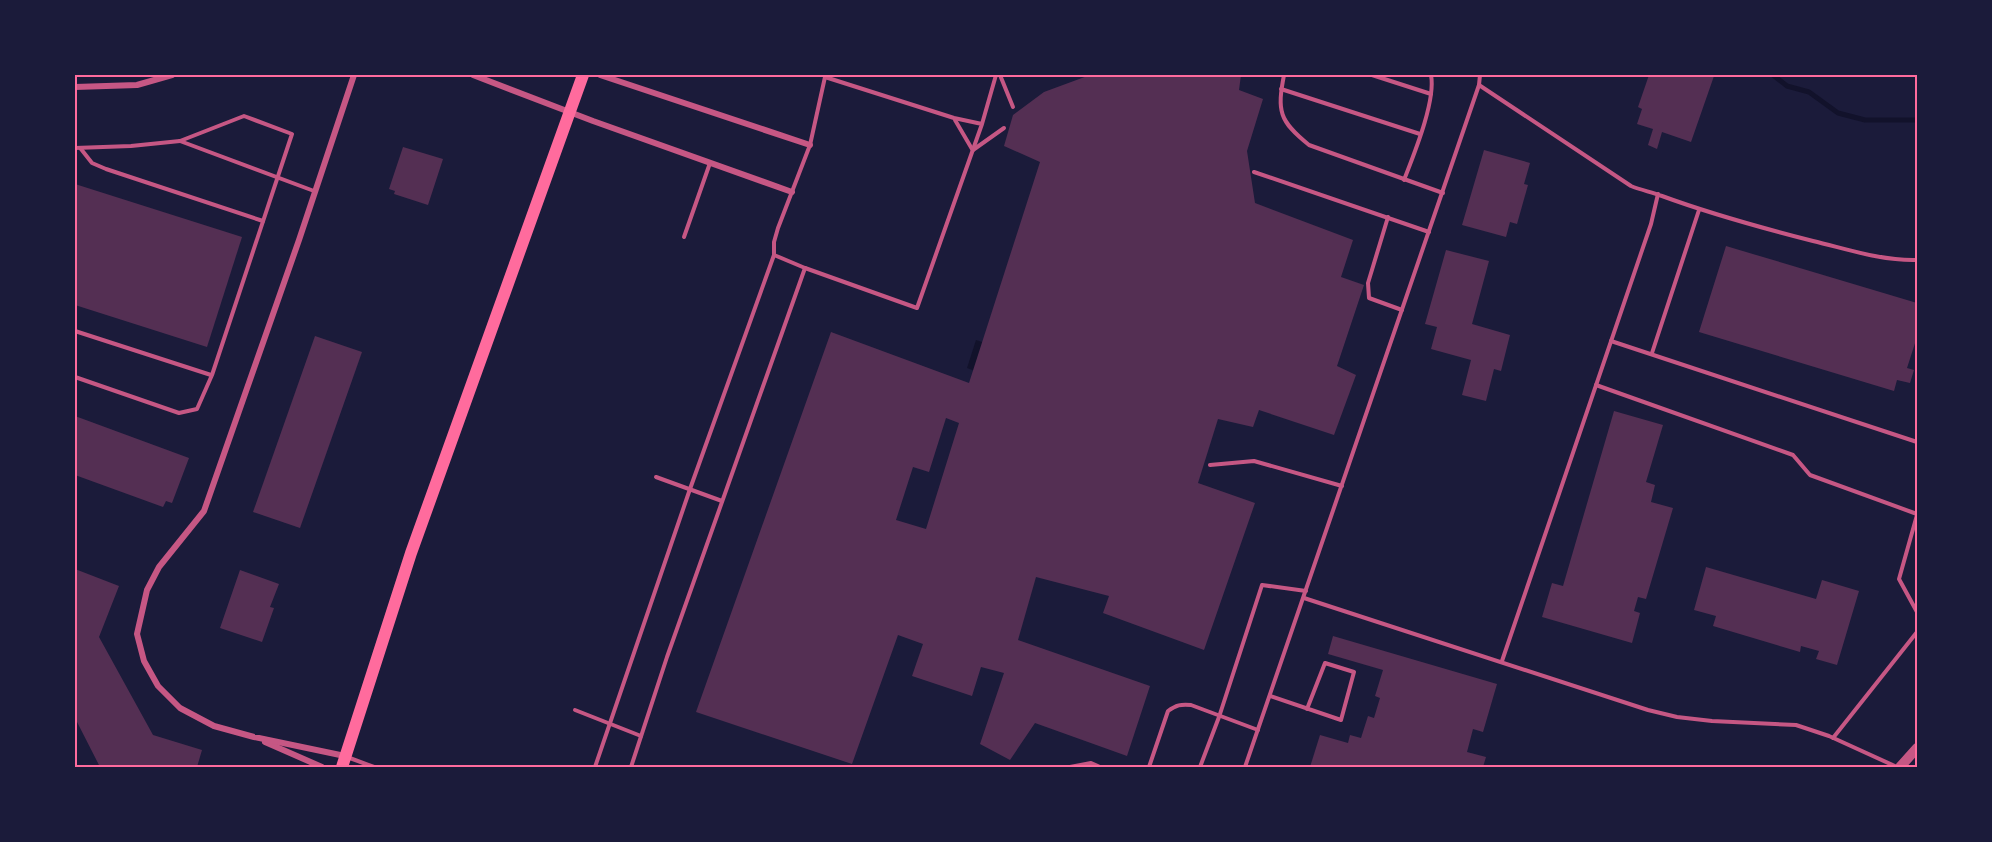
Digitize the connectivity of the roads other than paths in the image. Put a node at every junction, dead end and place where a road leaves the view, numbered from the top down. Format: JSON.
{"nodes":[{"id":1,"x":172,"y":75,"type":"edge"},
{"id":2,"x":354,"y":75,"type":"edge"},
{"id":3,"x":473,"y":75,"type":"edge"},
{"id":4,"x":583,"y":75,"type":"edge"},
{"id":5,"x":600,"y":75,"type":"edge"},
{"id":6,"x":998,"y":75,"type":"edge"},
{"id":7,"x":1284,"y":75,"type":"edge"},
{"id":8,"x":1372,"y":75,"type":"edge"},
{"id":9,"x":1431,"y":75,"type":"edge"},
{"id":10,"x":1480,"y":75,"type":"edge"},
{"id":11,"x":825,"y":76,"type":"edge"},
{"id":12,"x":1479,"y":85,"type":"junction"},
{"id":13,"x":75,"y":87,"type":"edge"},
{"id":14,"x":1281,"y":89,"type":"junction"},
{"id":15,"x":1431,"y":94,"type":"junction"},
{"id":16,"x":1012,"y":107,"type":"dead end"},
{"id":17,"x":570,"y":111,"type":"junction"},
{"id":18,"x":954,"y":118,"type":"junction"},
{"id":19,"x":982,"y":124,"type":"junction"},
{"id":20,"x":1004,"y":128,"type":"dead end"},
{"id":21,"x":1420,"y":134,"type":"junction"},
{"id":22,"x":180,"y":141,"type":"junction"},
{"id":23,"x":810,"y":145,"type":"junction"},
{"id":24,"x":78,"y":148,"type":"edge"},
{"id":25,"x":973,"y":150,"type":"junction"},
{"id":26,"x":710,"y":163,"type":"junction"},
{"id":27,"x":1254,"y":172,"type":"dead end"},
{"id":28,"x":277,"y":178,"type":"junction"},
{"id":29,"x":1404,"y":180,"type":"junction"},
{"id":30,"x":314,"y":191,"type":"junction"},
{"id":31,"x":792,"y":192,"type":"junction"},
{"id":32,"x":1443,"y":193,"type":"junction"},
{"id":33,"x":1658,"y":194,"type":"junction"},
{"id":34,"x":1700,"y":210,"type":"junction"},
{"id":35,"x":1388,"y":217,"type":"junction"},
{"id":36,"x":262,"y":221,"type":"junction"},
{"id":37,"x":1429,"y":232,"type":"junction"},
{"id":38,"x":684,"y":237,"type":"dead end"},
{"id":39,"x":774,"y":255,"type":"junction"},
{"id":40,"x":1917,"y":261,"type":"edge"},
{"id":41,"x":805,"y":268,"type":"junction"},
{"id":42,"x":1402,"y":310,"type":"junction"},
{"id":43,"x":75,"y":331,"type":"edge"},
{"id":44,"x":1611,"y":341,"type":"junction"},
{"id":45,"x":1652,"y":353,"type":"junction"},
{"id":46,"x":212,"y":375,"type":"junction"},
{"id":47,"x":75,"y":377,"type":"edge"},
{"id":48,"x":1596,"y":385,"type":"junction"},
{"id":49,"x":1917,"y":442,"type":"edge"},
{"id":50,"x":1210,"y":465,"type":"dead end"},
{"id":51,"x":656,"y":477,"type":"dead end"},
{"id":52,"x":1342,"y":486,"type":"junction"},
{"id":53,"x":690,"y":489,"type":"junction"},
{"id":54,"x":722,"y":501,"type":"junction"},
{"id":55,"x":1917,"y":514,"type":"edge"},
{"id":56,"x":1306,"y":591,"type":"junction"},
{"id":57,"x":1304,"y":597,"type":"junction"},
{"id":58,"x":1917,"y":612,"type":"edge"},
{"id":59,"x":1917,"y":632,"type":"edge"},
{"id":60,"x":1502,"y":661,"type":"junction"},
{"id":61,"x":1270,"y":696,"type":"junction"},
{"id":62,"x":1307,"y":709,"type":"junction"},
{"id":63,"x":575,"y":710,"type":"dead end"},
{"id":64,"x":1219,"y":717,"type":"junction"},
{"id":65,"x":609,"y":724,"type":"junction"},
{"id":66,"x":1258,"y":730,"type":"junction"},
{"id":67,"x":641,"y":736,"type":"junction"},
{"id":68,"x":254,"y":737,"type":"junction"},
{"id":69,"x":1833,"y":738,"type":"junction"},
{"id":70,"x":1917,"y":748,"type":"edge"},
{"id":71,"x":343,"y":761,"type":"edge"},
{"id":72,"x":322,"y":767,"type":"edge"},
{"id":73,"x":374,"y":767,"type":"edge"},
{"id":74,"x":595,"y":767,"type":"edge"},
{"id":75,"x":631,"y":767,"type":"edge"},
{"id":76,"x":1070,"y":767,"type":"edge"},
{"id":77,"x":1100,"y":767,"type":"edge"},
{"id":78,"x":1149,"y":767,"type":"edge"},
{"id":79,"x":1200,"y":767,"type":"edge"},
{"id":80,"x":1245,"y":767,"type":"edge"},
{"id":81,"x":1898,"y":767,"type":"edge"}],
"edges":[{"from":1,"to":13,"type":"street"},
{"from":2,"to":30,"type":"street"},
{"from":3,"to":17,"type":"street"},
{"from":4,"to":17,"type":"main road"},
{"from":5,"to":23,"type":"street"},
{"from":6,"to":16,"type":"lane"},
{"from":6,"to":19,"type":"lane"},
{"from":7,"to":14,"type":"lane"},
{"from":8,"to":15,"type":"lane"},
{"from":9,"to":15,"type":"lane"},
{"from":10,"to":12,"type":"lane"},
{"from":11,"to":18,"type":"lane"},
{"from":11,"to":23,"type":"lane"},
{"from":12,"to":32,"type":"lane"},
{"from":12,"to":33,"type":"lane"},
{"from":14,"to":21,"type":"lane"},
{"from":14,"to":29,"type":"lane"},
{"from":15,"to":21,"type":"lane"},
{"from":17,"to":26,"type":"street"},
{"from":17,"to":71,"type":"main road"},
{"from":18,"to":19,"type":"lane"},
{"from":18,"to":25,"type":"lane"},
{"from":19,"to":25,"type":"lane"},
{"from":20,"to":25,"type":"lane"},
{"from":21,"to":29,"type":"lane"},
{"from":22,"to":24,"type":"lane"},
{"from":22,"to":28,"type":"lane"},
{"from":22,"to":28,"type":"lane"},
{"from":23,"to":31,"type":"lane"},
{"from":24,"to":36,"type":"lane"},
{"from":25,"to":41,"type":"lane"},
{"from":26,"to":31,"type":"street"},
{"from":26,"to":38,"type":"lane"},
{"from":27,"to":35,"type":"lane"},
{"from":28,"to":30,"type":"lane"},
{"from":28,"to":36,"type":"lane"},
{"from":29,"to":32,"type":"lane"},
{"from":30,"to":68,"type":"street"},
{"from":31,"to":39,"type":"lane"},
{"from":32,"to":37,"type":"lane"},
{"from":33,"to":34,"type":"lane"},
{"from":33,"to":44,"type":"lane"},
{"from":34,"to":40,"type":"lane"},
{"from":34,"to":45,"type":"lane"},
{"from":35,"to":37,"type":"lane"},
{"from":35,"to":42,"type":"lane"},
{"from":36,"to":46,"type":"lane"},
{"from":37,"to":42,"type":"lane"},
{"from":39,"to":41,"type":"lane"},
{"from":39,"to":53,"type":"lane"},
{"from":41,"to":54,"type":"lane"},
{"from":42,"to":52,"type":"lane"},
{"from":43,"to":46,"type":"lane"},
{"from":44,"to":45,"type":"lane"},
{"from":44,"to":48,"type":"lane"},
{"from":45,"to":49,"type":"lane"},
{"from":46,"to":47,"type":"lane"},
{"from":48,"to":55,"type":"lane"},
{"from":48,"to":60,"type":"lane"},
{"from":50,"to":52,"type":"lane"},
{"from":51,"to":53,"type":"lane"},
{"from":52,"to":56,"type":"lane"},
{"from":53,"to":54,"type":"lane"},
{"from":53,"to":65,"type":"lane"},
{"from":54,"to":67,"type":"lane"},
{"from":55,"to":58,"type":"lane"},
{"from":56,"to":57,"type":"lane"},
{"from":56,"to":64,"type":"lane"},
{"from":57,"to":60,"type":"lane"},
{"from":57,"to":61,"type":"lane"},
{"from":59,"to":69,"type":"lane"},
{"from":60,"to":69,"type":"lane"},
{"from":61,"to":62,"type":"lane"},
{"from":61,"to":66,"type":"lane"},
{"from":62,"to":62,"type":"lane"},
{"from":63,"to":65,"type":"lane"},
{"from":64,"to":66,"type":"lane"},
{"from":64,"to":78,"type":"lane"},
{"from":64,"to":79,"type":"lane"},
{"from":65,"to":67,"type":"lane"},
{"from":65,"to":74,"type":"lane"},
{"from":66,"to":80,"type":"lane"},
{"from":67,"to":75,"type":"lane"},
{"from":68,"to":71,"type":"street"},
{"from":68,"to":72,"type":"street"},
{"from":69,"to":81,"type":"lane"},
{"from":70,"to":81,"type":"street"},
{"from":71,"to":73,"type":"lane"},
{"from":76,"to":77,"type":"lane"}]}
